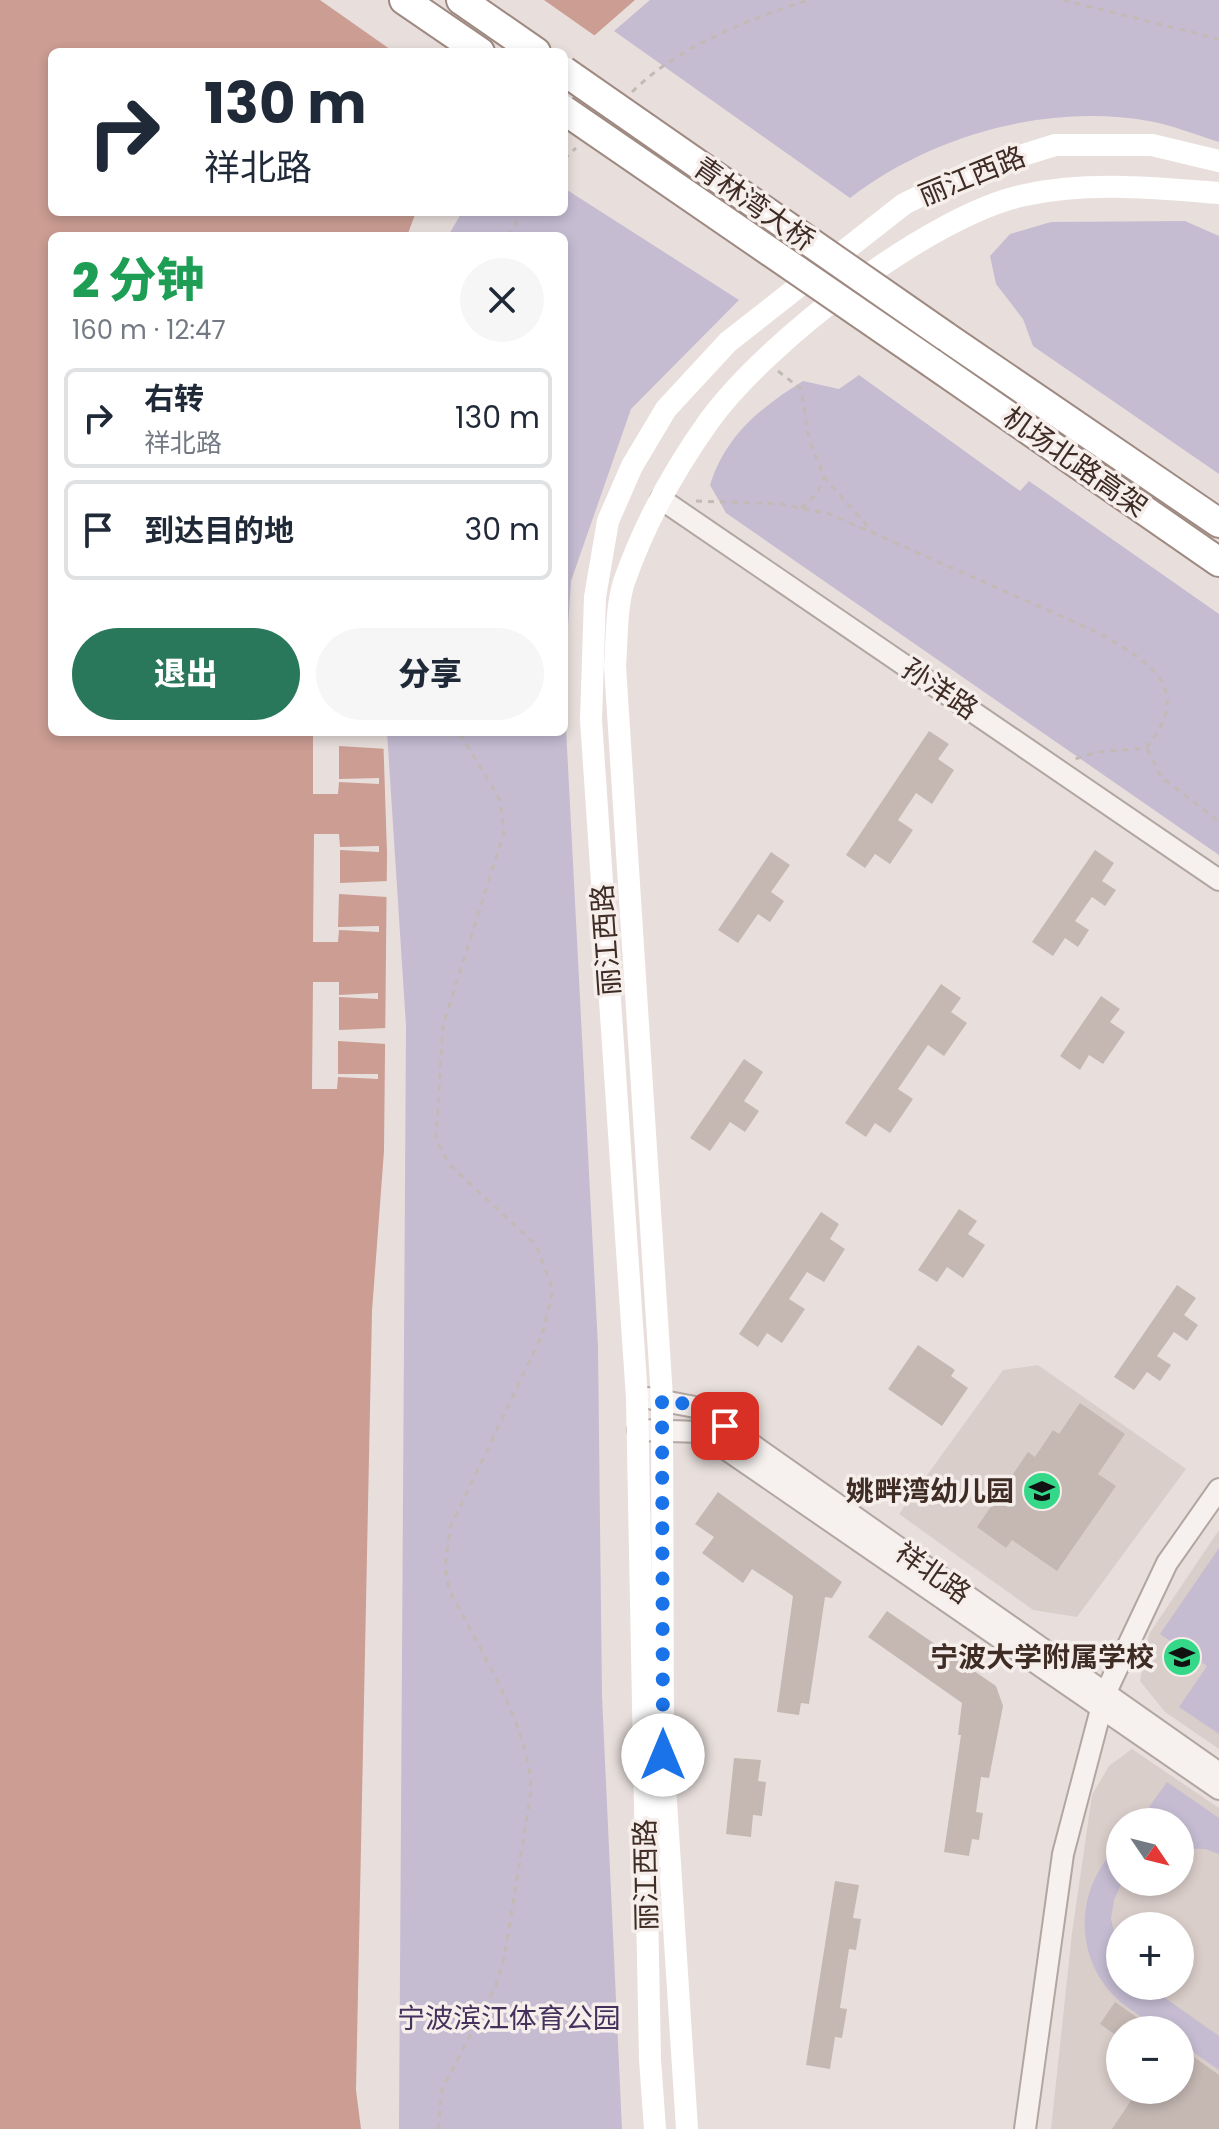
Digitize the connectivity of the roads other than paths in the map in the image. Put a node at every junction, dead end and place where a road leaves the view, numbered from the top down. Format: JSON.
{"nodes":[{"id":1,"x":404,"y":0,"type":"edge"},
{"id":2,"x":461,"y":0,"type":"edge"},
{"id":3,"x":474,"y":48,"type":"edge"},
{"id":4,"x":530,"y":48,"type":"edge"},
{"id":5,"x":568,"y":74,"type":"edge"},
{"id":6,"x":568,"y":113,"type":"edge"},
{"id":7,"x":1219,"y":161,"type":"edge"},
{"id":8,"x":1219,"y":193,"type":"edge"},
{"id":9,"x":945,"y":336,"type":"joint"},
{"id":10,"x":932,"y":363,"type":"joint"},
{"id":11,"x":661,"y":499,"type":"junction"},
{"id":12,"x":1219,"y":523,"type":"edge"},
{"id":13,"x":1219,"y":562,"type":"edge"},
{"id":14,"x":1219,"y":880,"type":"edge"},
{"id":15,"x":637,"y":1398,"type":"junction"},
{"id":16,"x":662,"y":1398,"type":"junction"},
{"id":17,"x":662,"y":1429,"type":"junction"},
{"id":18,"x":638,"y":1430,"type":"junction"},
{"id":19,"x":1219,"y":1489,"type":"edge"},
{"id":20,"x":1103,"y":1702,"type":"junction"},
{"id":21,"x":1219,"y":1773,"type":"edge"},
{"id":22,"x":1219,"y":1789,"type":"edge"},
{"id":23,"x":655,"y":2129,"type":"edge"},
{"id":24,"x":687,"y":2129,"type":"edge"},
{"id":25,"x":1025,"y":2129,"type":"edge"}],
"edges":[{"from":1,"to":3,"type":"highway"},
{"from":2,"to":4,"type":"highway"},
{"from":5,"to":9,"type":"highway","name":"青林湾大桥","bridge":true},
{"from":6,"to":10,"type":"highway","name":"青林湾大桥","bridge":true},
{"from":7,"to":15,"type":"main road","name":"丽江西路"},
{"from":8,"to":11,"type":"main road","name":"丽江西路"},
{"from":9,"to":12,"type":"highway","name":"机场北路高架"},
{"from":10,"to":13,"type":"highway","name":"机场北路高架"},
{"from":11,"to":14,"type":"street","name":"孙洋路"},
{"from":11,"to":16,"type":"main road","name":"丽江西路"},
{"from":15,"to":16,"type":"street","name":"祥北路"},
{"from":15,"to":18,"type":"main road","name":"丽江西路"},
{"from":16,"to":17,"type":"main road","name":"丽江西路"},
{"from":16,"to":20,"type":"street","name":"祥北路"},
{"from":17,"to":18,"type":"street","name":"祥北路"},
{"from":17,"to":20,"type":"street","name":"祥北路"},
{"from":17,"to":24,"type":"main road","name":"丽江西路"},
{"from":18,"to":23,"type":"main road","name":"丽江西路"},
{"from":19,"to":20,"type":"street"},
{"from":20,"to":21,"type":"street","name":"祥北路"},
{"from":20,"to":22,"type":"street","name":"祥北路"},
{"from":20,"to":25,"type":"street"}]}
